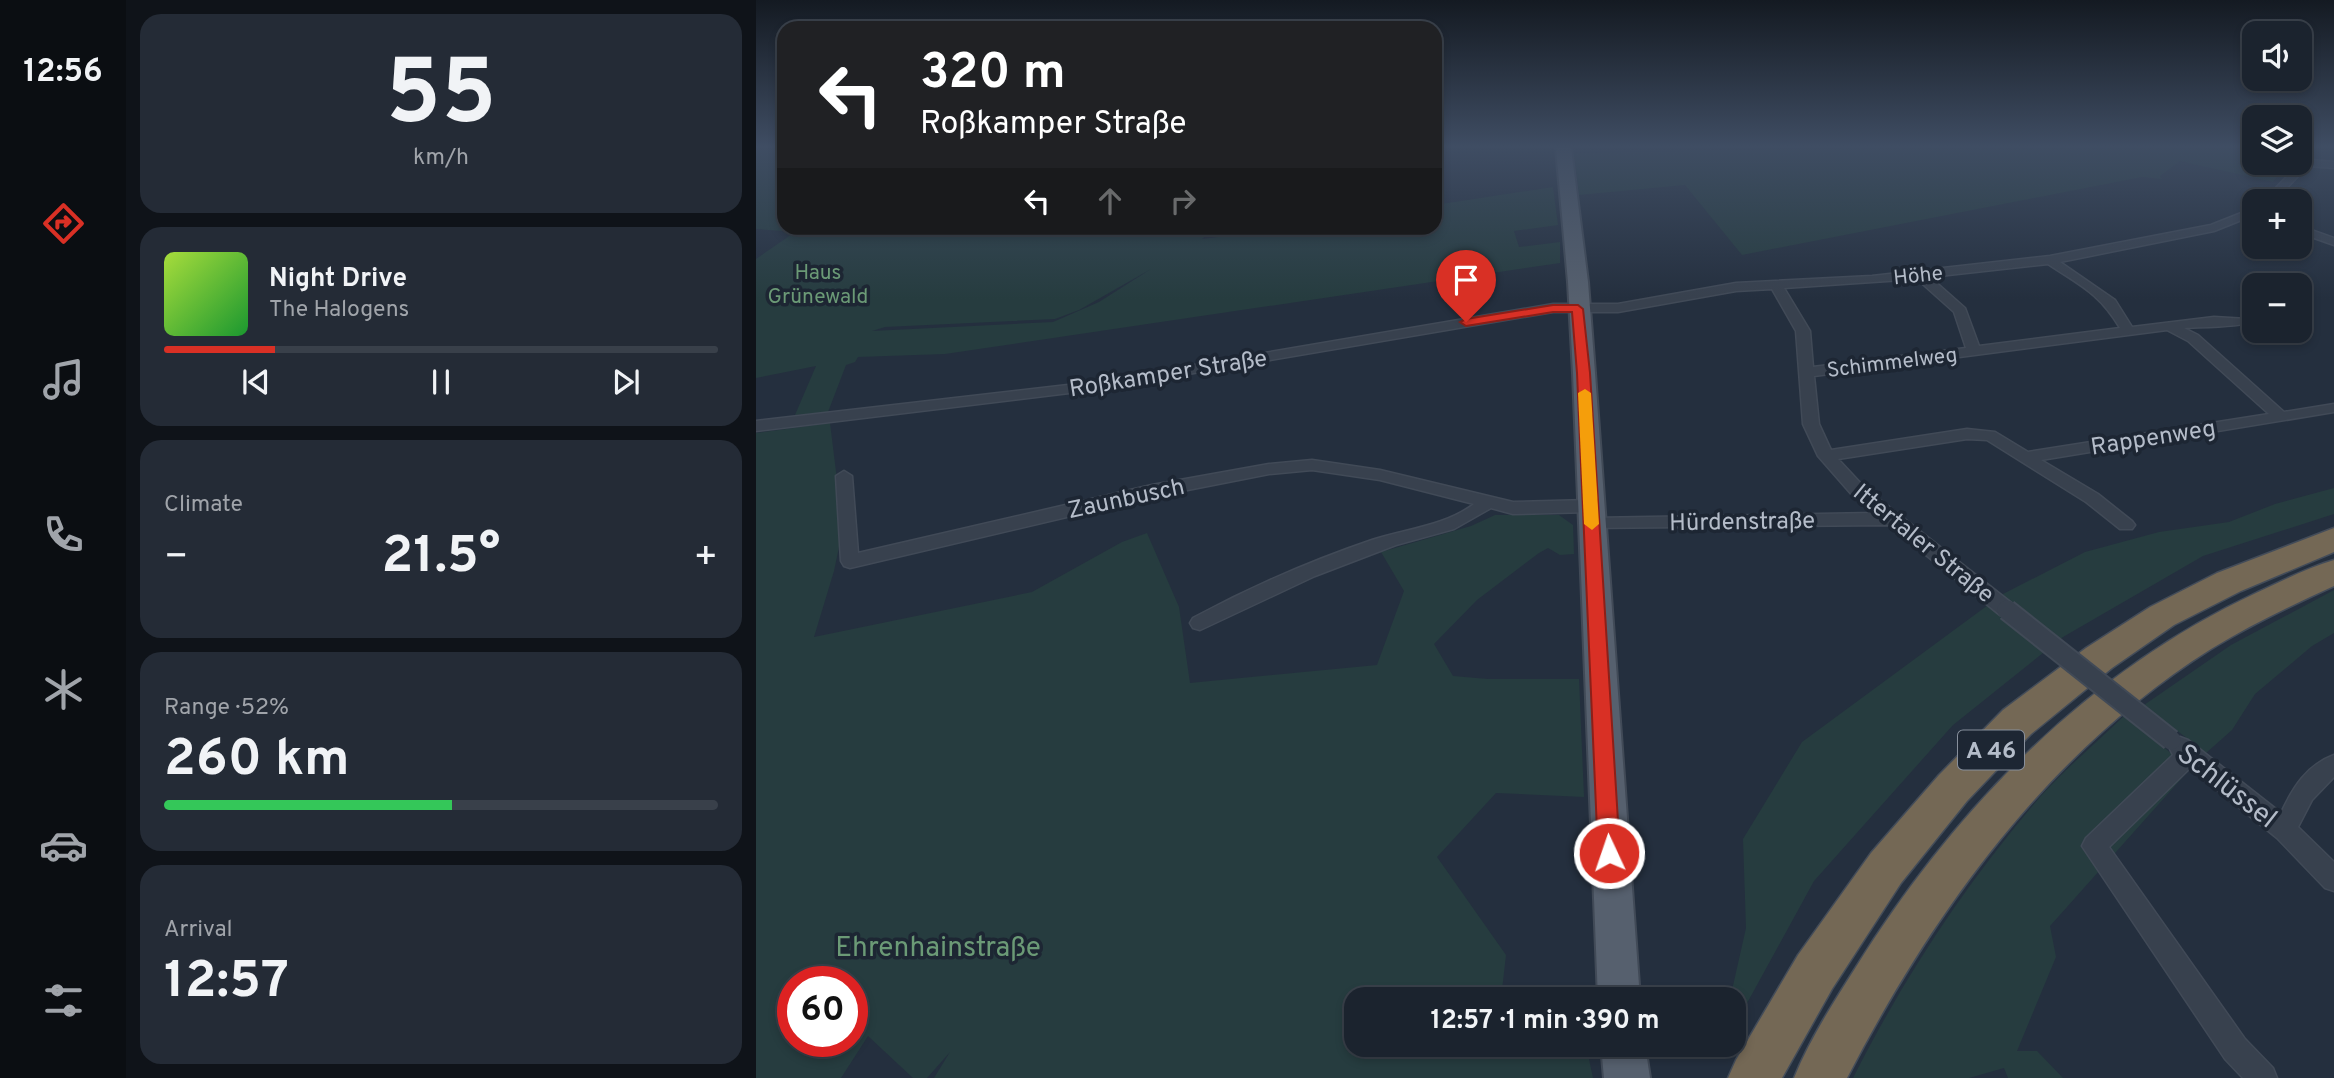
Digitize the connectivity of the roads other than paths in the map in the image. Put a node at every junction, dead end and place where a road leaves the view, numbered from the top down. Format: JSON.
{"nodes":[{"id":1,"x":1568,"y":198,"type":"edge"},
{"id":2,"x":2242,"y":217,"type":"edge"},
{"id":3,"x":2312,"y":234,"type":"edge"},
{"id":4,"x":2334,"y":242,"type":"edge"},
{"id":5,"x":2050,"y":260,"type":"junction"},
{"id":6,"x":1921,"y":275,"type":"junction"},
{"id":7,"x":1775,"y":284,"type":"junction"},
{"id":8,"x":1578,"y":309,"type":"junction"},
{"id":9,"x":2242,"y":322,"type":"dead end"},
{"id":10,"x":2169,"y":326,"type":"junction"},
{"id":11,"x":2128,"y":331,"type":"junction"},
{"id":12,"x":1974,"y":351,"type":"junction"},
{"id":13,"x":1809,"y":372,"type":"junction"},
{"id":14,"x":2334,"y":408,"type":"edge"},
{"id":15,"x":2281,"y":417,"type":"junction"},
{"id":16,"x":756,"y":426,"type":"edge"},
{"id":17,"x":1826,"y":456,"type":"junction"},
{"id":18,"x":2025,"y":457,"type":"junction"},
{"id":19,"x":844,"y":476,"type":"dead end"},
{"id":20,"x":1486,"y":503,"type":"junction"},
{"id":21,"x":1591,"y":515,"type":"junction"},
{"id":22,"x":1892,"y":519,"type":"junction"},
{"id":23,"x":2126,"y":525,"type":"dead end"},
{"id":24,"x":2334,"y":539,"type":"edge"},
{"id":25,"x":2334,"y":572,"type":"edge"},
{"id":26,"x":1200,"y":623,"type":"dead end"},
{"id":27,"x":2171,"y":740,"type":"joint"},
{"id":28,"x":2189,"y":754,"type":"junction"},
{"id":29,"x":2334,"y":765,"type":"edge"},
{"id":30,"x":2285,"y":830,"type":"junction"},
{"id":31,"x":2334,"y":879,"type":"edge"},
{"id":32,"x":1618,"y":987,"type":"edge"},
{"id":33,"x":1624,"y":1057,"type":"edge"},
{"id":34,"x":1627,"y":1078,"type":"edge"},
{"id":35,"x":1754,"y":1078,"type":"edge"},
{"id":36,"x":1820,"y":1078,"type":"edge"},
{"id":37,"x":2263,"y":1078,"type":"edge"}],
"edges":[{"from":1,"to":8,"type":"main road"},
{"from":2,"to":5,"type":"street","name":"Höhe"},
{"from":3,"to":4,"type":"street"},
{"from":5,"to":6,"type":"street","name":"Höhe"},
{"from":5,"to":11,"type":"street"},
{"from":6,"to":7,"type":"street","name":"Höhe"},
{"from":6,"to":12,"type":"street","name":"Schimmelweg"},
{"from":7,"to":8,"type":"street","name":"Höhe"},
{"from":7,"to":13,"type":"street","name":"Ittertaler Straße"},
{"from":8,"to":16,"type":"street","name":"Roßkamper Straße"},
{"from":8,"to":21,"type":"main road"},
{"from":9,"to":10,"type":"street","name":"Schimmelweg"},
{"from":10,"to":11,"type":"street","name":"Schimmelweg"},
{"from":10,"to":15,"type":"street"},
{"from":11,"to":12,"type":"street","name":"Schimmelweg"},
{"from":12,"to":13,"type":"street","name":"Schimmelweg"},
{"from":13,"to":17,"type":"street","name":"Ittertaler Straße"},
{"from":14,"to":15,"type":"street","name":"Rappenweg"},
{"from":15,"to":18,"type":"street","name":"Rappenweg"},
{"from":17,"to":18,"type":"street","name":"Rappenweg"},
{"from":17,"to":22,"type":"street","name":"Ittertaler Straße"},
{"from":18,"to":23,"type":"street","name":"Rappenweg"},
{"from":19,"to":20,"type":"street","name":"Zaunbusch"},
{"from":20,"to":21,"type":"street","name":"Zaunbusch"},
{"from":20,"to":26,"type":"street"},
{"from":21,"to":22,"type":"street","name":"Hürdenstraße"},
{"from":21,"to":32,"type":"main road"},
{"from":22,"to":27,"type":"street","name":"Ittertaler Straße","bridge":true},
{"from":24,"to":35,"type":"highway","number":"A 46"},
{"from":25,"to":36,"type":"highway","number":"A 46"},
{"from":27,"to":28,"type":"street","name":"Schlüssel"},
{"from":28,"to":30,"type":"street","name":"Schlüssel"},
{"from":28,"to":37,"type":"street"},
{"from":29,"to":30,"type":"street","name":"Schlüssel"},
{"from":30,"to":31,"type":"street","name":"Schlüssel"},
{"from":33,"to":34,"type":"main road"}]}
